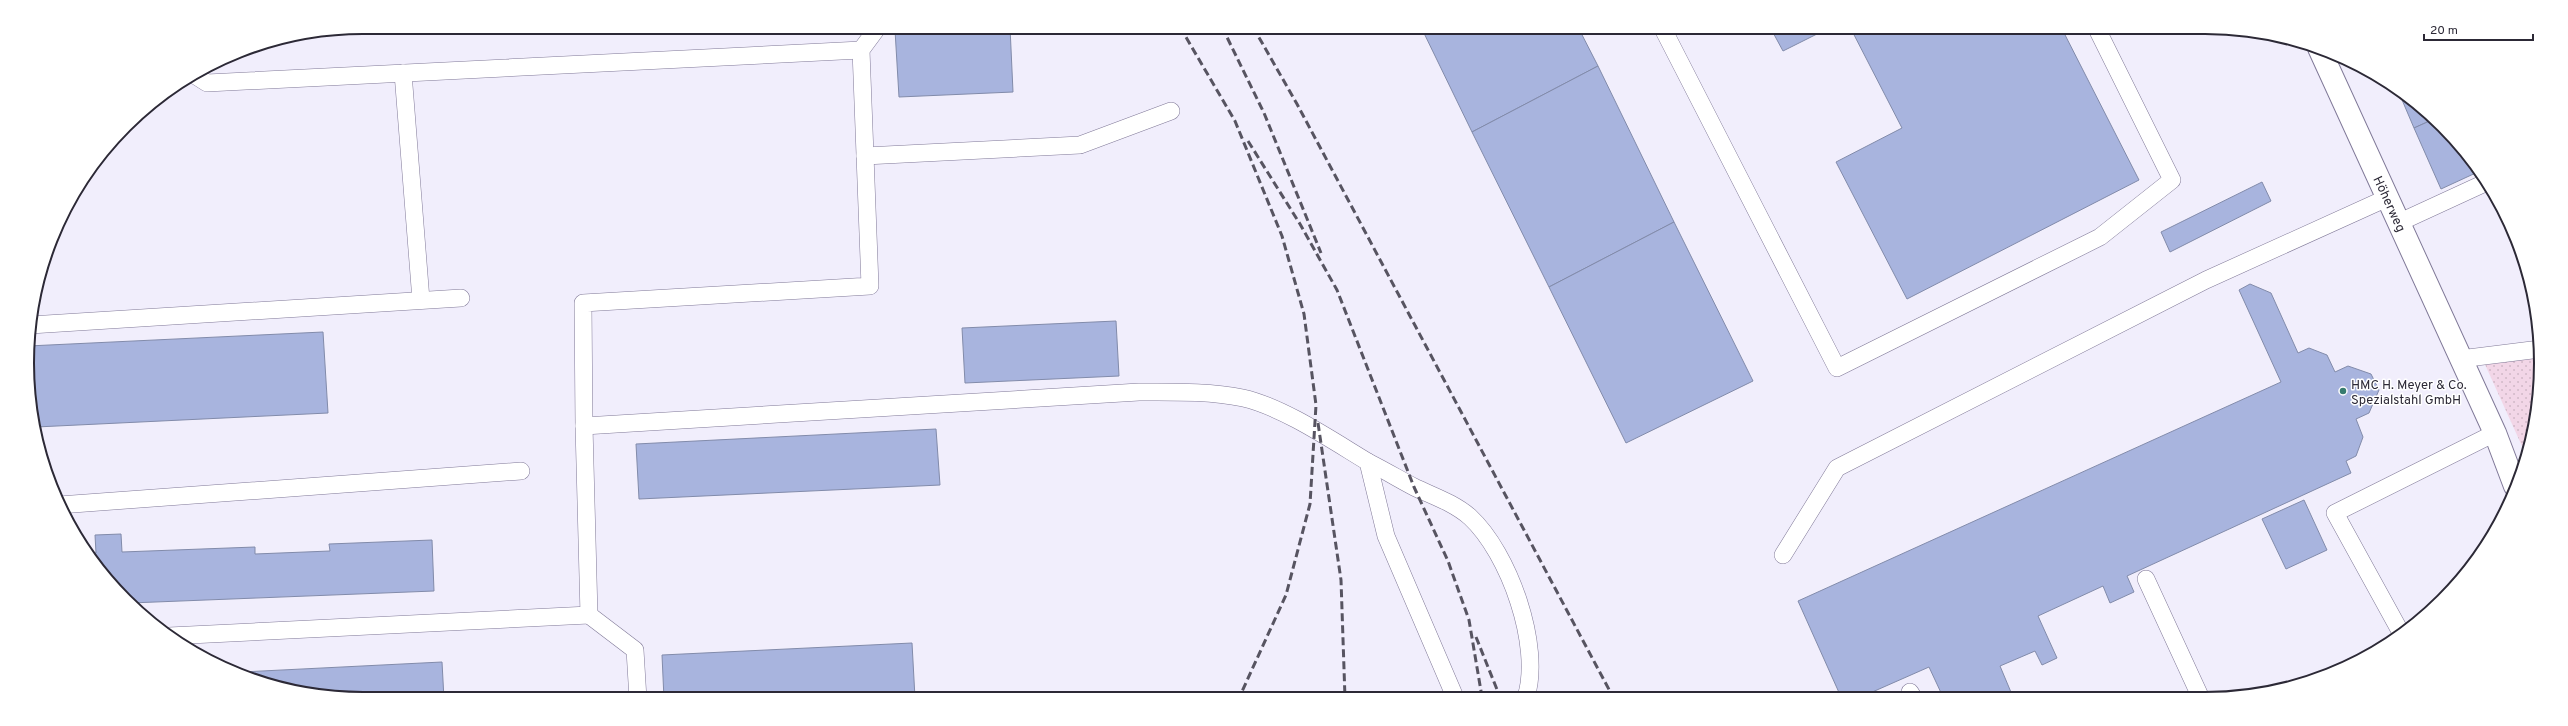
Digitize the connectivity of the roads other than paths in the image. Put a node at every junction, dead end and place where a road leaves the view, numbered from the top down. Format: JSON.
{"nodes":[{"id":1,"x":873,"y":34,"type":"edge"},
{"id":2,"x":1666,"y":34,"type":"edge"},
{"id":3,"x":2099,"y":34,"type":"edge"},
{"id":4,"x":861,"y":50,"type":"junction"},
{"id":5,"x":2323,"y":56,"type":"edge"},
{"id":6,"x":403,"y":73,"type":"junction"},
{"id":7,"x":199,"y":78,"type":"edge"},
{"id":8,"x":1171,"y":111,"type":"dead end"},
{"id":9,"x":865,"y":156,"type":"junction"},
{"id":10,"x":2482,"y":184,"type":"edge"},
{"id":11,"x":2387,"y":198,"type":"junction"},
{"id":12,"x":2398,"y":223,"type":"junction"},
{"id":13,"x":461,"y":298,"type":"dead end"},
{"id":14,"x":422,"y":300,"type":"junction"},
{"id":15,"x":37,"y":325,"type":"edge"},
{"id":16,"x":2533,"y":350,"type":"edge"},
{"id":17,"x":2460,"y":359,"type":"junction"},
{"id":18,"x":584,"y":426,"type":"junction"},
{"id":19,"x":2495,"y":433,"type":"junction"},
{"id":20,"x":1368,"y":462,"type":"junction"},
{"id":21,"x":521,"y":471,"type":"dead end"},
{"id":22,"x":2513,"y":480,"type":"edge"},
{"id":23,"x":66,"y":504,"type":"edge"},
{"id":24,"x":1783,"y":555,"type":"dead end"},
{"id":25,"x":2146,"y":579,"type":"dead end"},
{"id":26,"x":590,"y":615,"type":"junction"},
{"id":27,"x":2399,"y":629,"type":"edge"},
{"id":28,"x":178,"y":636,"type":"edge"},
{"id":29,"x":638,"y":692,"type":"edge"},
{"id":30,"x":1453,"y":692,"type":"edge"},
{"id":31,"x":1527,"y":692,"type":"edge"},
{"id":32,"x":2198,"y":692,"type":"edge"}],
"edges":[{"from":1,"to":4,"type":"lane"},
{"from":2,"to":3,"type":"lane"},
{"from":4,"to":6,"type":"lane"},
{"from":4,"to":9,"type":"lane"},
{"from":5,"to":11,"type":"street","name":"Höherweg"},
{"from":6,"to":7,"type":"lane"},
{"from":6,"to":14,"type":"lane"},
{"from":8,"to":9,"type":"lane"},
{"from":9,"to":18,"type":"lane"},
{"from":10,"to":12,"type":"lane"},
{"from":11,"to":12,"type":"street","name":"Höherweg"},
{"from":11,"to":24,"type":"lane"},
{"from":12,"to":17,"type":"street","name":"Höherweg"},
{"from":13,"to":14,"type":"lane"},
{"from":14,"to":15,"type":"lane"},
{"from":16,"to":17,"type":"lane"},
{"from":17,"to":19,"type":"street","name":"Höherweg"},
{"from":18,"to":20,"type":"lane"},
{"from":18,"to":26,"type":"lane"},
{"from":19,"to":22,"type":"street","name":"Höherweg"},
{"from":19,"to":27,"type":"lane"},
{"from":20,"to":30,"type":"lane"},
{"from":20,"to":31,"type":"lane"},
{"from":21,"to":23,"type":"lane"},
{"from":25,"to":32,"type":"lane"},
{"from":26,"to":28,"type":"lane"},
{"from":26,"to":29,"type":"lane"}]}
